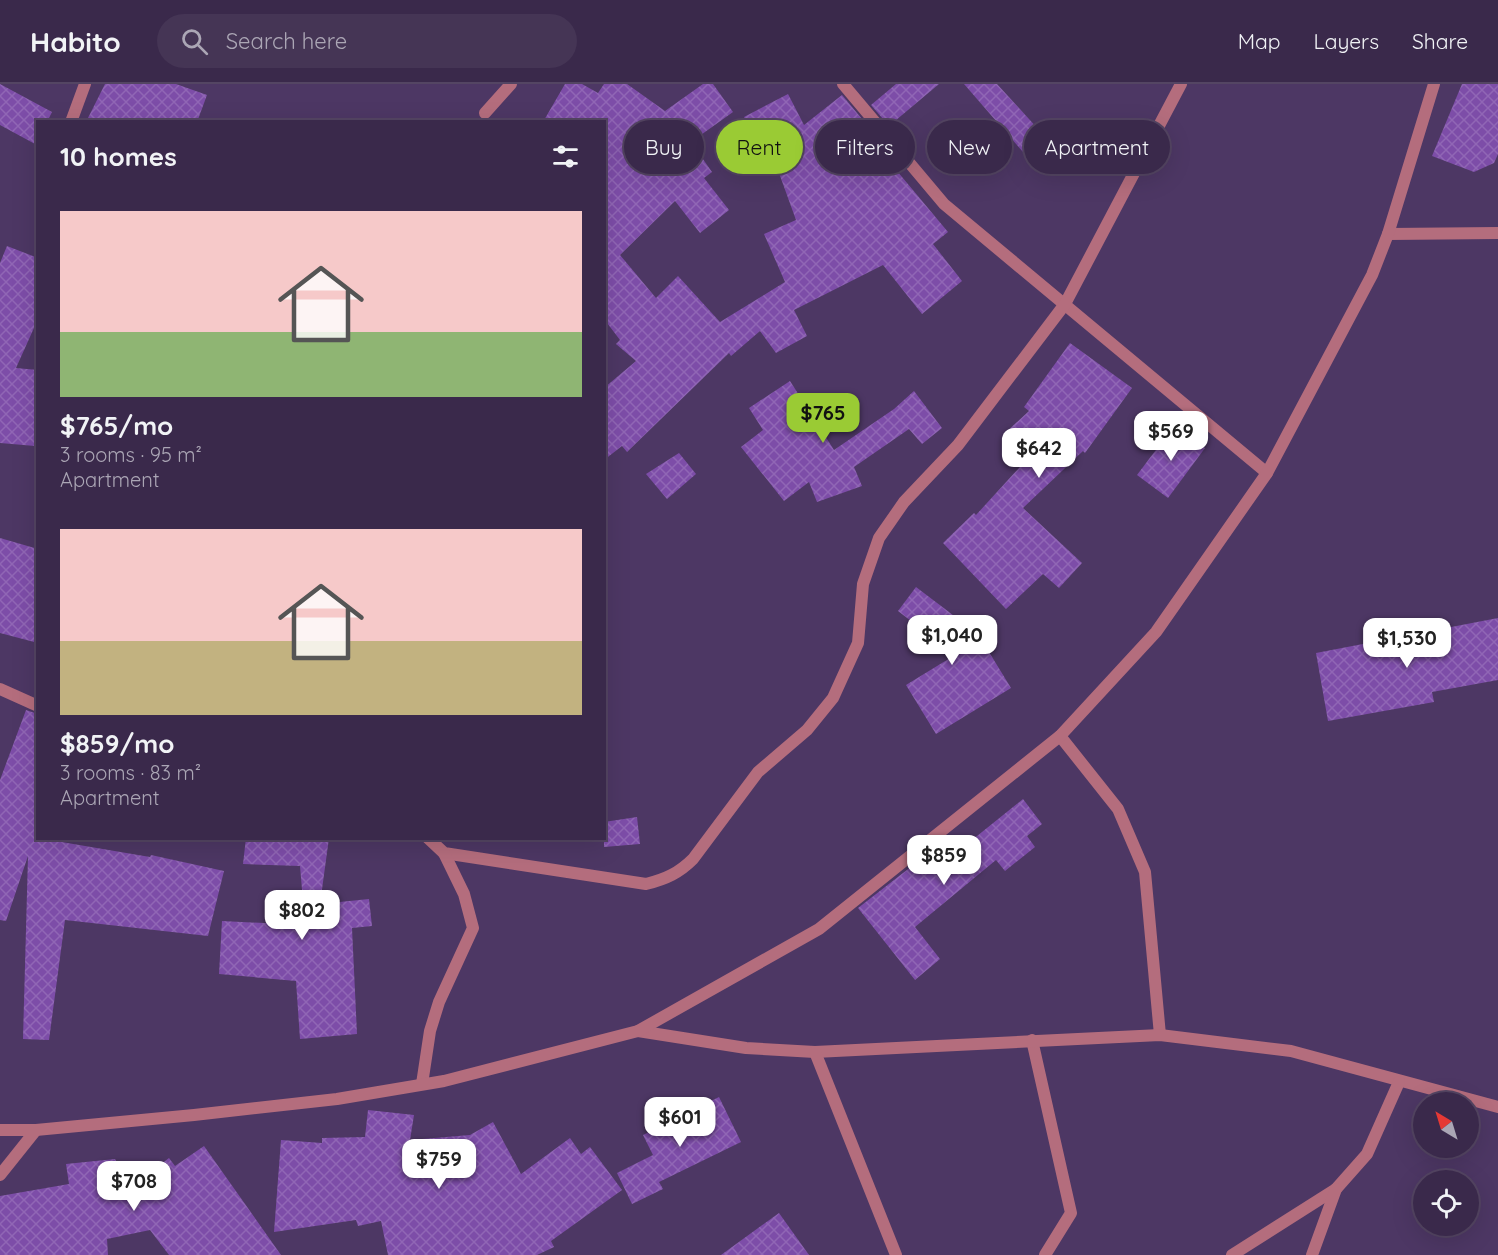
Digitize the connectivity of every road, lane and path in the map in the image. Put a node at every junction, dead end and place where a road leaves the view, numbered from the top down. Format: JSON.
{"nodes":[{"id":1,"x":85,"y":84,"type":"edge"},
{"id":2,"x":511,"y":84,"type":"edge"},
{"id":3,"x":843,"y":84,"type":"edge"},
{"id":4,"x":1181,"y":84,"type":"edge"},
{"id":5,"x":1434,"y":84,"type":"edge"},
{"id":6,"x":485,"y":113,"type":"dead end"},
{"id":7,"x":72,"y":120,"type":"edge"},
{"id":8,"x":1498,"y":233,"type":"edge"},
{"id":9,"x":1388,"y":234,"type":"junction"},
{"id":10,"x":1065,"y":304,"type":"junction"},
{"id":11,"x":1267,"y":473,"type":"junction"},
{"id":12,"x":0,"y":689,"type":"edge"},
{"id":13,"x":36,"y":705,"type":"edge"},
{"id":14,"x":1060,"y":736,"type":"junction"},
{"id":15,"x":430,"y":840,"type":"edge"},
{"id":16,"x":444,"y":853,"type":"junction"},
{"id":17,"x":638,"y":1031,"type":"junction"},
{"id":18,"x":1161,"y":1035,"type":"junction"},
{"id":19,"x":1032,"y":1040,"type":"junction"},
{"id":20,"x":814,"y":1052,"type":"junction"},
{"id":21,"x":1399,"y":1082,"type":"junction"},
{"id":22,"x":422,"y":1084,"type":"junction"},
{"id":23,"x":1498,"y":1107,"type":"edge"},
{"id":24,"x":0,"y":1130,"type":"edge"},
{"id":25,"x":36,"y":1130,"type":"junction"},
{"id":26,"x":0,"y":1175,"type":"edge"},
{"id":27,"x":1336,"y":1189,"type":"junction"},
{"id":28,"x":896,"y":1255,"type":"edge"},
{"id":29,"x":1045,"y":1255,"type":"edge"},
{"id":30,"x":1232,"y":1255,"type":"edge"},
{"id":31,"x":1312,"y":1255,"type":"edge"}],
"edges":[{"from":1,"to":7,"type":"street"},
{"from":2,"to":6,"type":"street"},
{"from":3,"to":10,"type":"street"},
{"from":4,"to":10,"type":"street"},
{"from":5,"to":9,"type":"street"},
{"from":8,"to":9,"type":"street"},
{"from":9,"to":11,"type":"street"},
{"from":10,"to":11,"type":"street"},
{"from":10,"to":16,"type":"street"},
{"from":11,"to":14,"type":"street"},
{"from":12,"to":13,"type":"street"},
{"from":14,"to":17,"type":"street"},
{"from":14,"to":18,"type":"street"},
{"from":15,"to":16,"type":"street"},
{"from":16,"to":22,"type":"street"},
{"from":17,"to":20,"type":"street"},
{"from":17,"to":22,"type":"street"},
{"from":18,"to":19,"type":"street"},
{"from":18,"to":21,"type":"street"},
{"from":19,"to":20,"type":"street"},
{"from":19,"to":29,"type":"street"},
{"from":20,"to":28,"type":"street"},
{"from":21,"to":23,"type":"street"},
{"from":21,"to":27,"type":"street"},
{"from":22,"to":25,"type":"street"},
{"from":24,"to":25,"type":"street"},
{"from":25,"to":26,"type":"street"},
{"from":27,"to":30,"type":"street"},
{"from":27,"to":31,"type":"street"}]}
